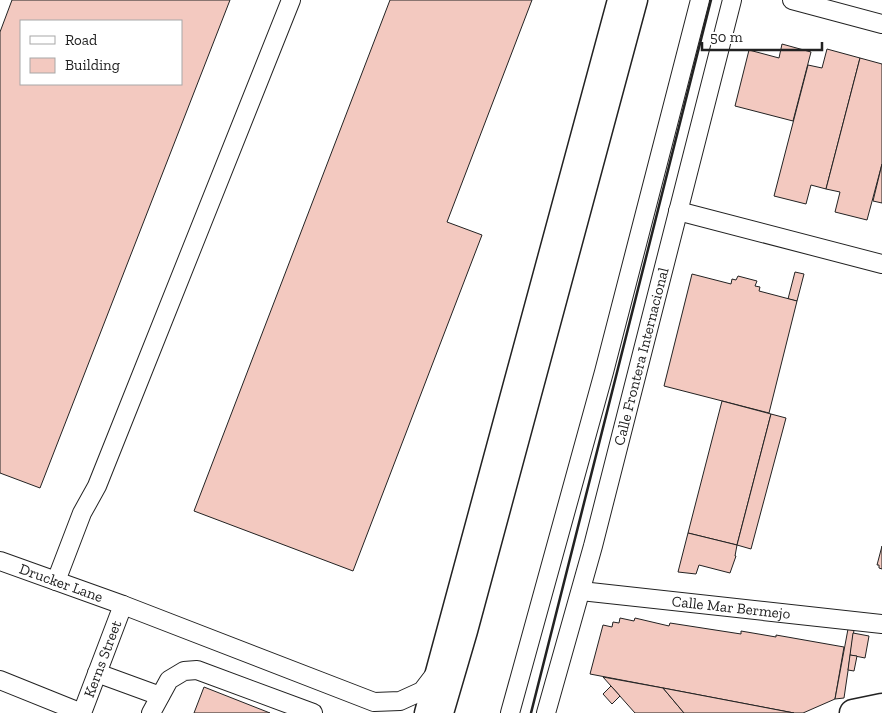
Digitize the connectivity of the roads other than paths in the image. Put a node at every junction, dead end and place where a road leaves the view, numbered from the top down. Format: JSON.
{"nodes":[{"id":1,"x":291,"y":0,"type":"edge"},
{"id":2,"x":620,"y":0,"type":"edge"},
{"id":3,"x":636,"y":0,"type":"edge"},
{"id":4,"x":700,"y":0,"type":"edge"},
{"id":5,"x":732,"y":0,"type":"edge"},
{"id":6,"x":792,"y":0,"type":"edge"},
{"id":7,"x":882,"y":24,"type":"edge"},
{"id":8,"x":678,"y":211,"type":"junction"},
{"id":9,"x":882,"y":264,"type":"edge"},
{"id":10,"x":0,"y":561,"type":"edge"},
{"id":11,"x":56,"y":581,"type":"junction"},
{"id":12,"x":581,"y":591,"type":"junction"},
{"id":13,"x":123,"y":605,"type":"junction"},
{"id":14,"x":882,"y":624,"type":"edge"},
{"id":15,"x":466,"y":631,"type":"junction"},
{"id":16,"x":439,"y":670,"type":"junction"},
{"id":17,"x":97,"y":673,"type":"junction"},
{"id":18,"x":0,"y":680,"type":"edge"},
{"id":19,"x":160,"y":696,"type":"junction"},
{"id":20,"x":882,"y":707,"type":"edge"},
{"id":21,"x":82,"y":713,"type":"edge"},
{"id":22,"x":151,"y":713,"type":"edge"},
{"id":23,"x":313,"y":713,"type":"edge"},
{"id":24,"x":426,"y":713,"type":"edge"},
{"id":25,"x":442,"y":713,"type":"edge"},
{"id":26,"x":510,"y":713,"type":"edge"},
{"id":27,"x":546,"y":713,"type":"edge"},
{"id":28,"x":853,"y":713,"type":"edge"}],
"edges":[{"from":1,"to":11,"type":"street"},
{"from":2,"to":16,"type":"main road"},
{"from":3,"to":15,"type":"main road"},
{"from":4,"to":26,"type":"street"},
{"from":5,"to":8,"type":"street","name":"Calle Frontera Internacional"},
{"from":6,"to":7,"type":"street"},
{"from":8,"to":9,"type":"street"},
{"from":8,"to":12,"type":"street","name":"Calle Frontera Internacional"},
{"from":10,"to":11,"type":"street","name":"Drucker Lane"},
{"from":11,"to":13,"type":"street","name":"Drucker Lane"},
{"from":12,"to":14,"type":"street","name":"Calle Mar Bermejo"},
{"from":12,"to":27,"type":"street","name":"Calle Frontera Internacional"},
{"from":13,"to":16,"type":"street","name":"Drucker Lane"},
{"from":13,"to":17,"type":"street","name":"Kerns Street"},
{"from":15,"to":16,"type":"street","name":"Drucker Lane"},
{"from":15,"to":25,"type":"main road"},
{"from":16,"to":24,"type":"main road"},
{"from":17,"to":19,"type":"street"},
{"from":17,"to":21,"type":"street","name":"Kerns Street"},
{"from":18,"to":21,"type":"street"},
{"from":19,"to":22,"type":"street"},
{"from":19,"to":23,"type":"street"},
{"from":20,"to":28,"type":"highway"}]}
